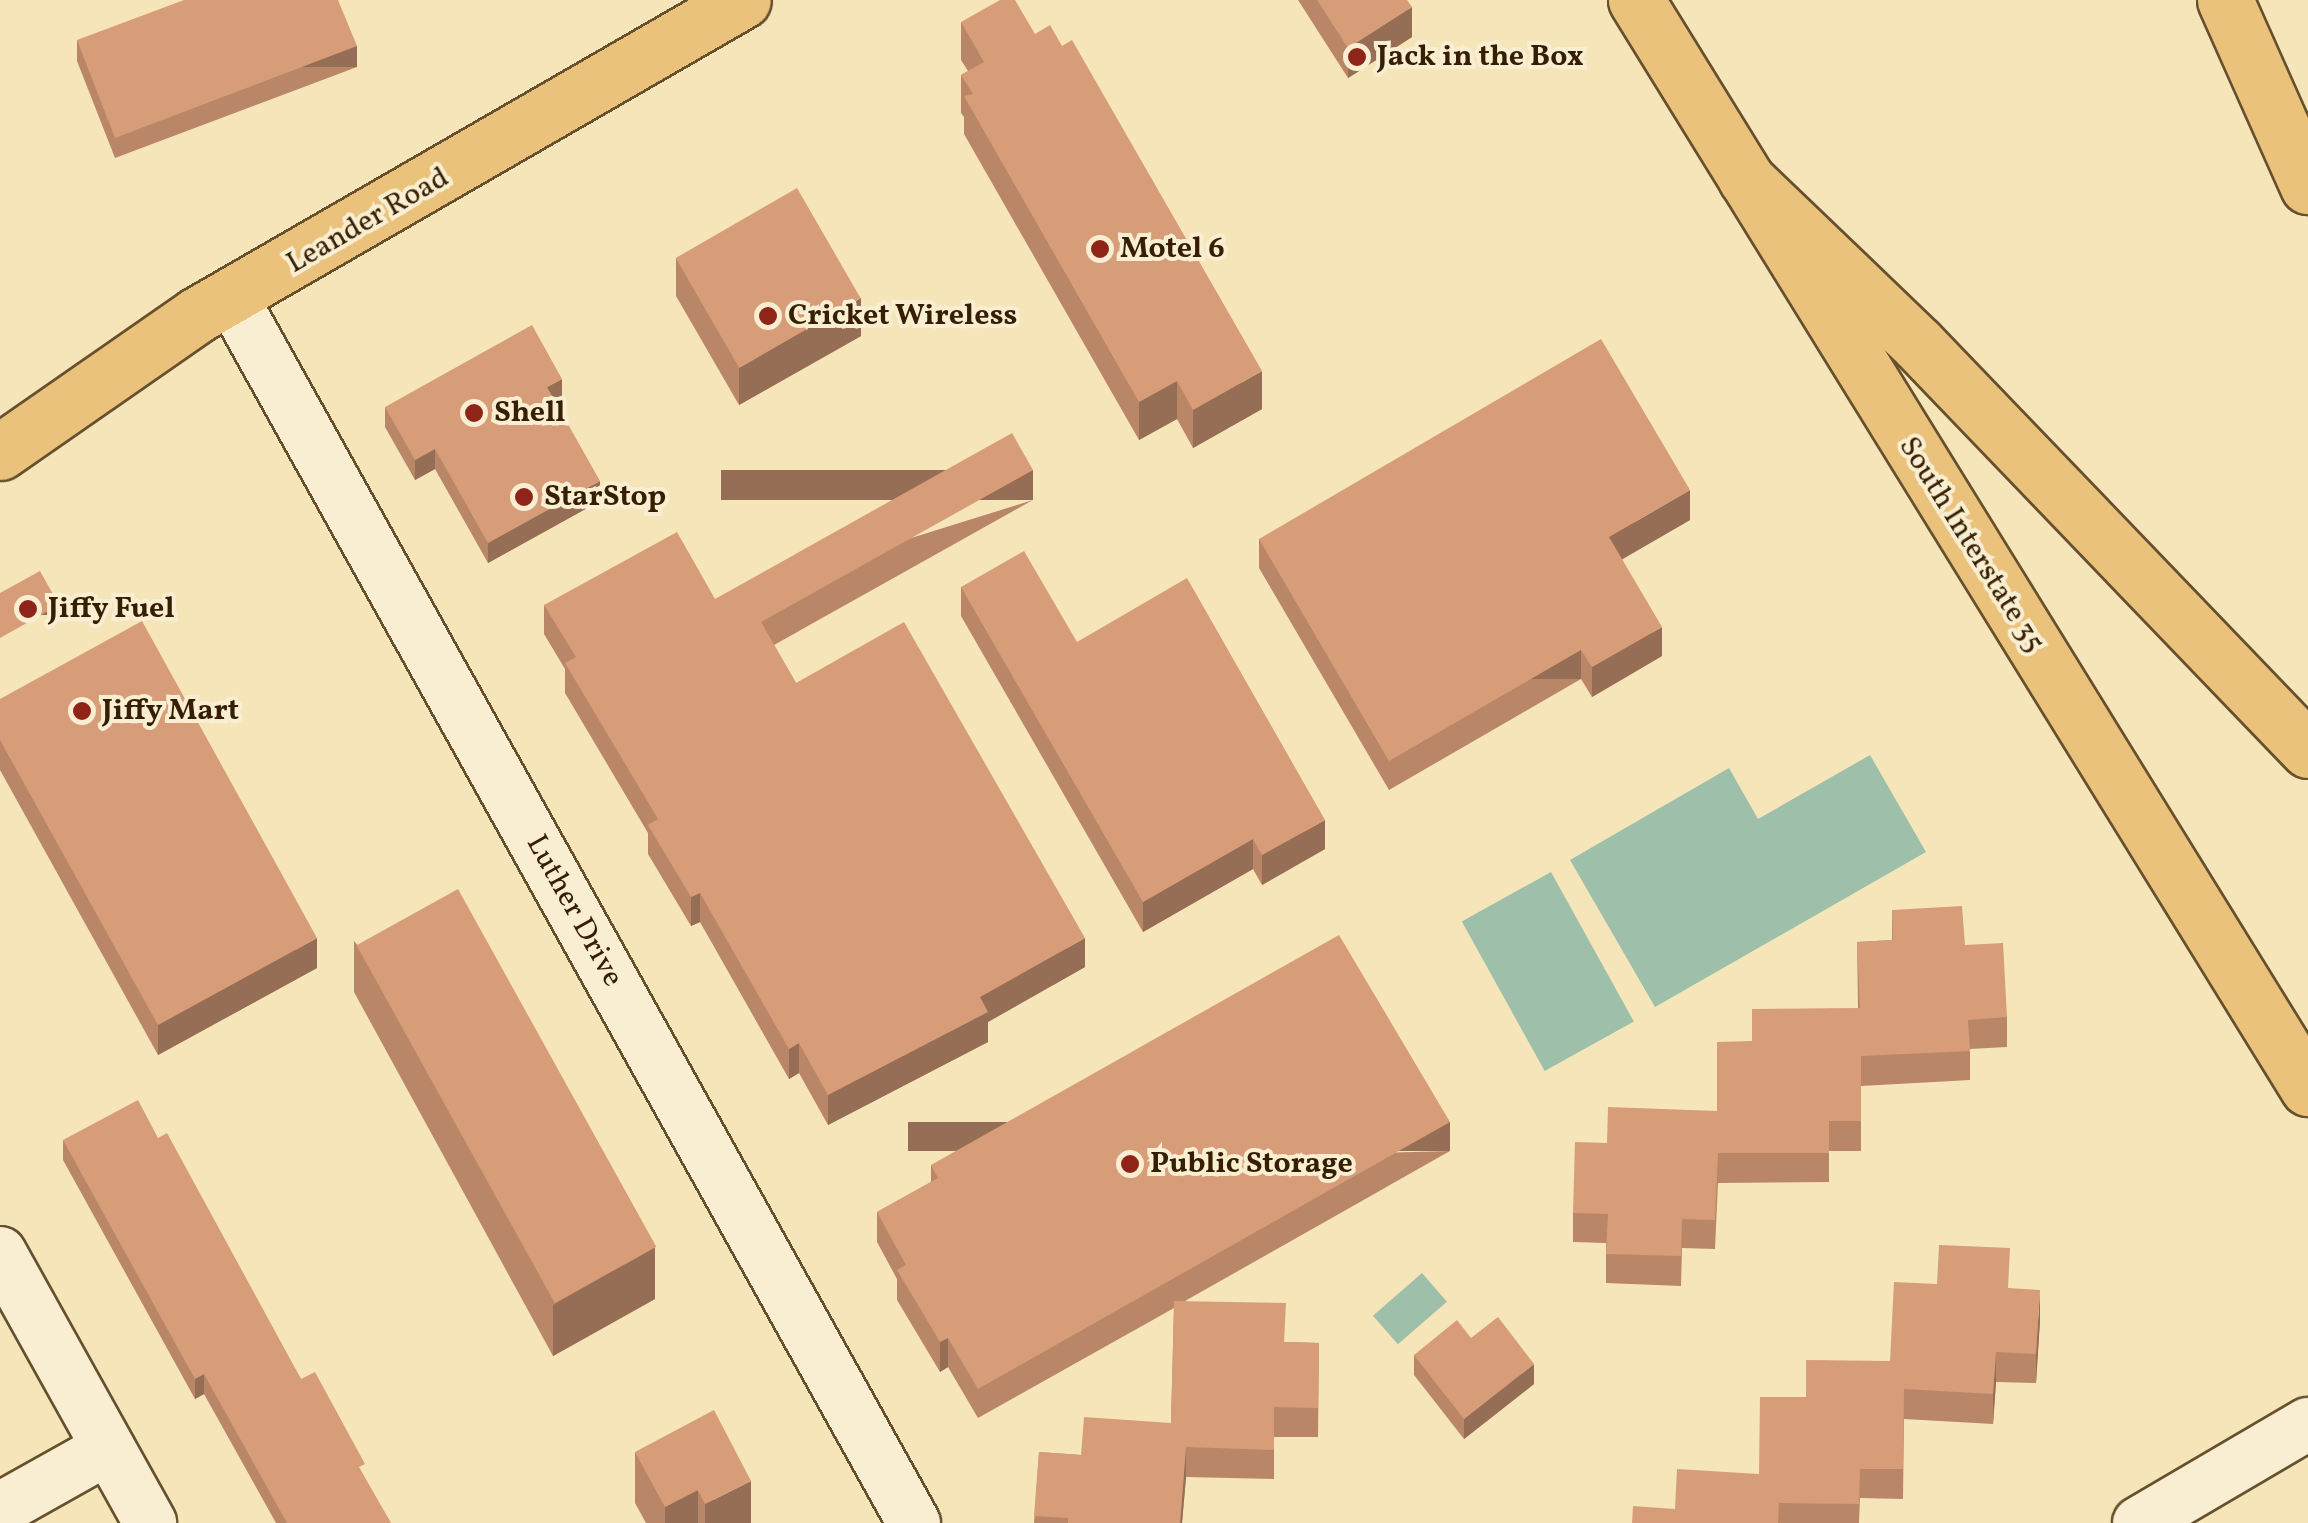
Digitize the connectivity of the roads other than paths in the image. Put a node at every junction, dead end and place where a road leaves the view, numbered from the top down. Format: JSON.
{"nodes":[{"id":1,"x":743,"y":0,"type":"edge"},
{"id":2,"x":1636,"y":0,"type":"edge"},
{"id":3,"x":2224,"y":0,"type":"edge"},
{"id":4,"x":1746,"y":179,"type":"junction"},
{"id":5,"x":2308,"y":186,"type":"edge"},
{"id":6,"x":233,"y":300,"type":"junction"},
{"id":7,"x":0,"y":452,"type":"edge"},
{"id":8,"x":2308,"y":750,"type":"edge"},
{"id":9,"x":2308,"y":1088,"type":"edge"},
{"id":10,"x":0,"y":1252,"type":"edge"},
{"id":11,"x":2308,"y":1424,"type":"edge"},
{"id":12,"x":107,"y":1449,"type":"junction"},
{"id":13,"x":0,"y":1509,"type":"edge"},
{"id":14,"x":150,"y":1523,"type":"edge"},
{"id":15,"x":914,"y":1523,"type":"edge"},
{"id":16,"x":2140,"y":1523,"type":"edge"}],
"edges":[{"from":1,"to":6,"type":"main road","name":"Leander Road"},
{"from":2,"to":4,"type":"main road","name":"South Interstate 35"},
{"from":3,"to":5,"type":"main road"},
{"from":4,"to":8,"type":"main road"},
{"from":4,"to":9,"type":"main road","name":"South Interstate 35"},
{"from":6,"to":7,"type":"main road","name":"Leander Road"},
{"from":6,"to":15,"type":"street","name":"Luther Drive"},
{"from":10,"to":12,"type":"street"},
{"from":11,"to":16,"type":"street"},
{"from":12,"to":13,"type":"street"},
{"from":12,"to":14,"type":"street"}]}
